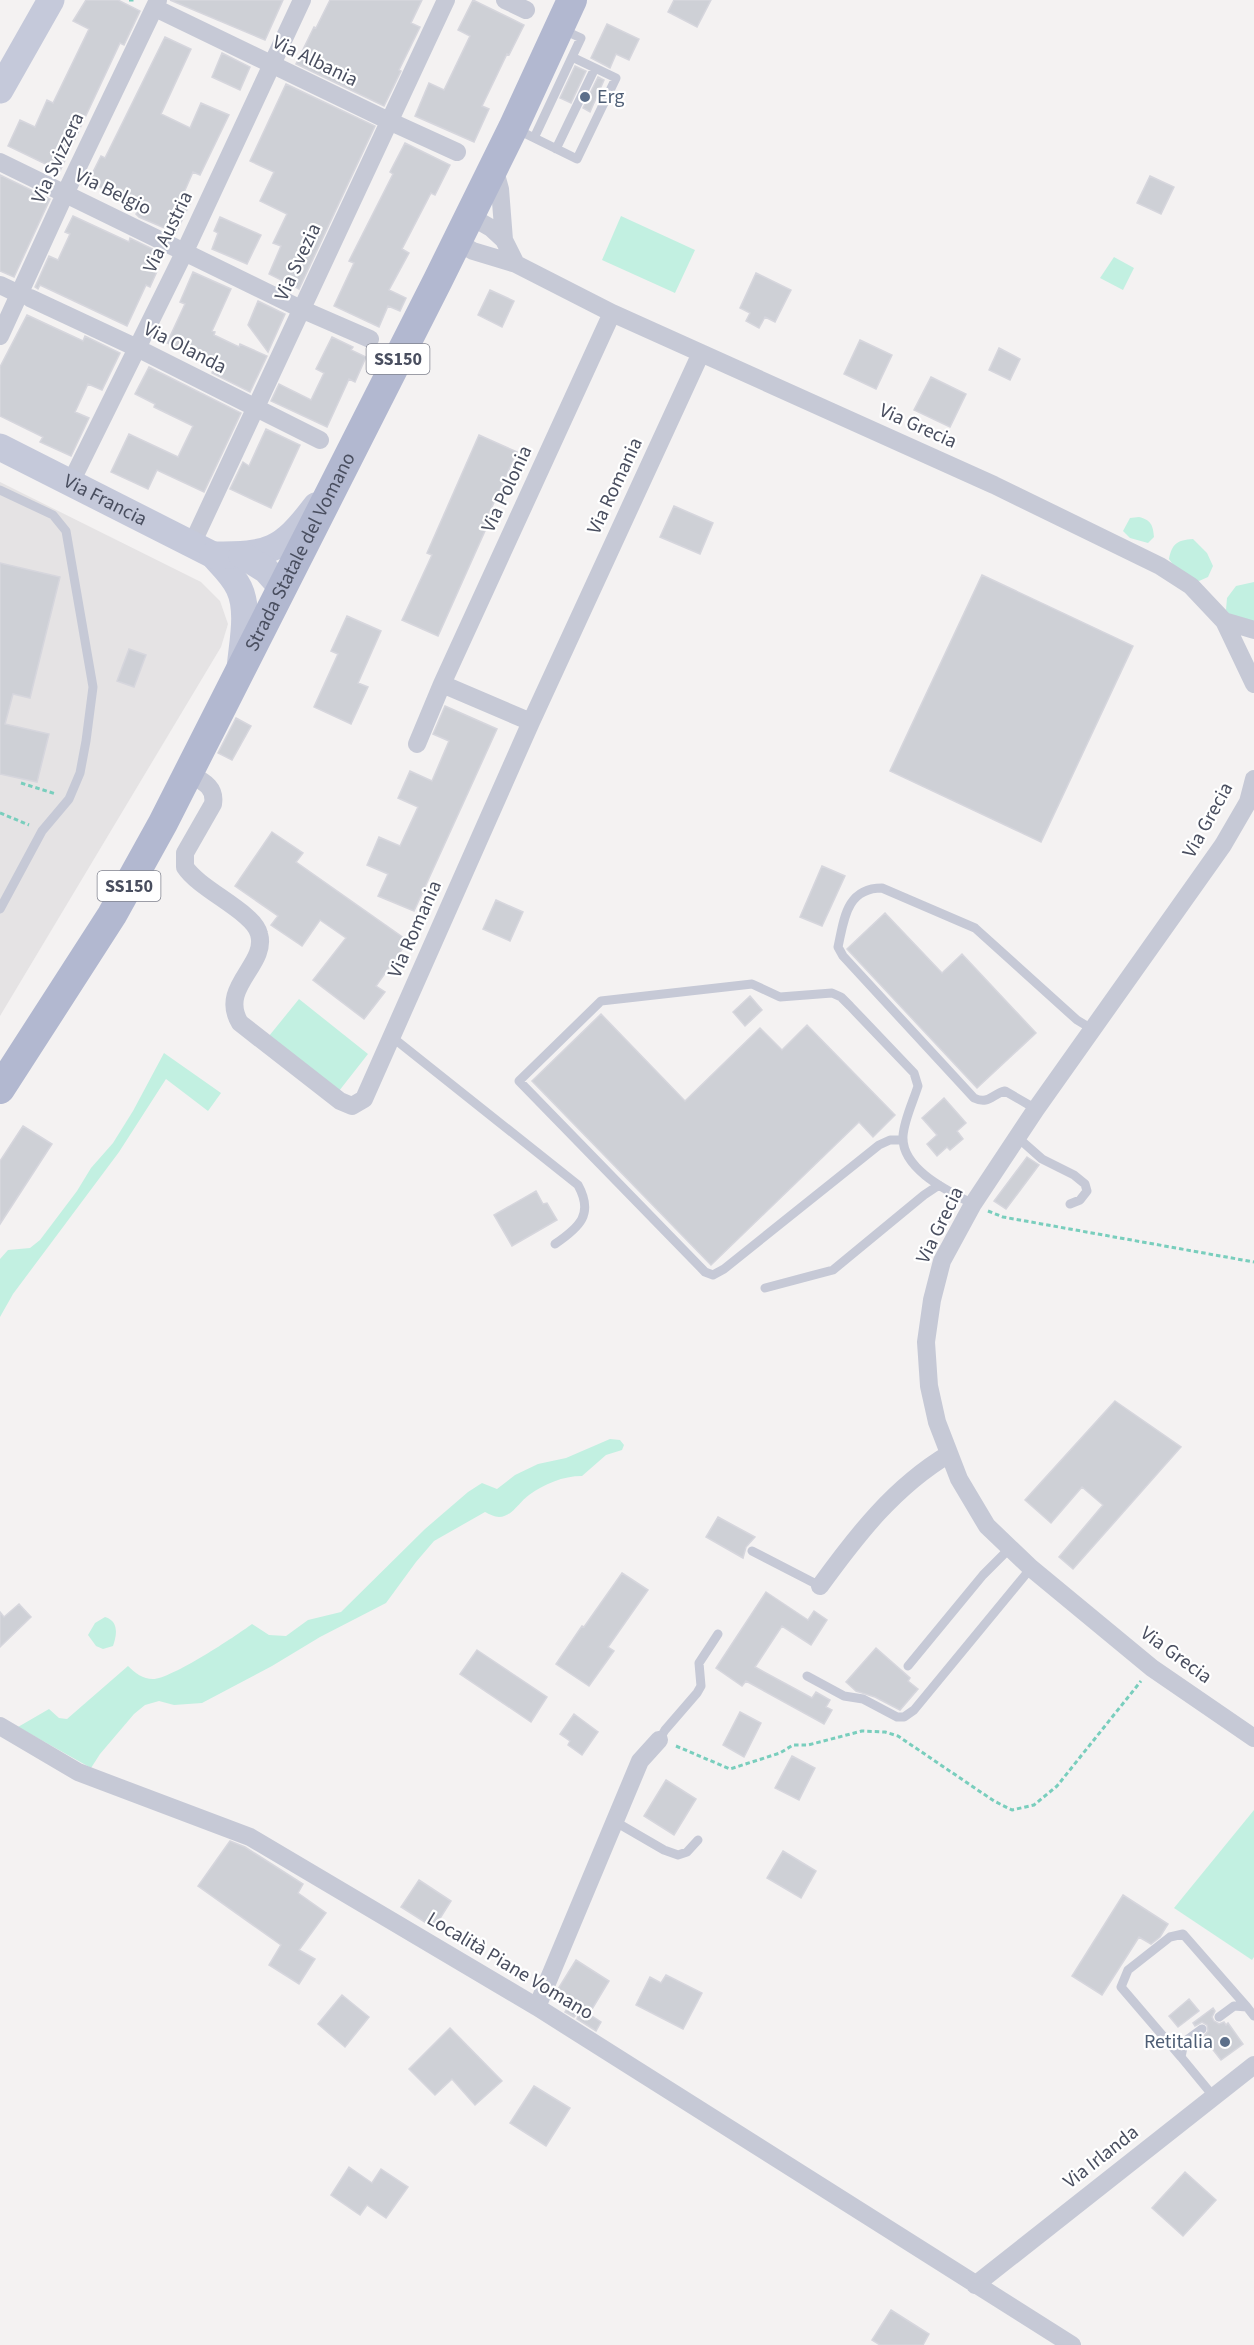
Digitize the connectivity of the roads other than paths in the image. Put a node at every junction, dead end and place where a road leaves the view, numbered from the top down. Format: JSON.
{"nodes":[{"id":1,"x":51,"y":0,"type":"edge"},
{"id":2,"x":302,"y":0,"type":"edge"},
{"id":3,"x":446,"y":0,"type":"edge"},
{"id":4,"x":505,"y":0,"type":"edge"},
{"id":5,"x":572,"y":0,"type":"edge"},
{"id":6,"x":157,"y":4,"type":"edge"},
{"id":7,"x":526,"y":10,"type":"dead end"},
{"id":8,"x":560,"y":28,"type":"junction"},
{"id":9,"x":572,"y":57,"type":"junction"},
{"id":10,"x":272,"y":65,"type":"junction"},
{"id":11,"x":595,"y":68,"type":"junction"},
{"id":12,"x":0,"y":90,"type":"edge"},
{"id":13,"x":389,"y":122,"type":"junction"},
{"id":14,"x":524,"y":133,"type":"junction"},
{"id":15,"x":556,"y":149,"type":"junction"},
{"id":16,"x":457,"y":152,"type":"dead end"},
{"id":17,"x":0,"y":162,"type":"edge"},
{"id":18,"x":494,"y":167,"type":"junction"},
{"id":19,"x":65,"y":194,"type":"junction"},
{"id":20,"x":470,"y":216,"type":"junction"},
{"id":21,"x":504,"y":240,"type":"junction"},
{"id":22,"x":457,"y":243,"type":"junction"},
{"id":23,"x":185,"y":251,"type":"junction"},
{"id":24,"x":516,"y":264,"type":"junction"},
{"id":25,"x":0,"y":285,"type":"edge"},
{"id":26,"x":25,"y":296,"type":"junction"},
{"id":27,"x":301,"y":309,"type":"junction"},
{"id":28,"x":612,"y":313,"type":"junction"},
{"id":29,"x":0,"y":336,"type":"edge"},
{"id":30,"x":370,"y":339,"type":"dead end"},
{"id":31,"x":137,"y":348,"type":"junction"},
{"id":32,"x":701,"y":353,"type":"junction"},
{"id":33,"x":254,"y":407,"type":"junction"},
{"id":34,"x":320,"y":440,"type":"dead end"},
{"id":35,"x":0,"y":447,"type":"edge"},
{"id":36,"x":339,"y":476,"type":"junction"},
{"id":37,"x":71,"y":482,"type":"junction"},
{"id":38,"x":0,"y":490,"type":"edge"},
{"id":39,"x":219,"y":557,"type":"junction"},
{"id":40,"x":282,"y":588,"type":"junction"},
{"id":41,"x":1224,"y":621,"type":"junction"},
{"id":42,"x":1254,"y":630,"type":"edge"},
{"id":43,"x":239,"y":673,"type":"junction"},
{"id":44,"x":442,"y":684,"type":"junction"},
{"id":45,"x":1254,"y":684,"type":"edge"},
{"id":46,"x":531,"y":722,"type":"junction"},
{"id":47,"x":417,"y":744,"type":"dead end"},
{"id":48,"x":189,"y":773,"type":"junction"},
{"id":49,"x":1254,"y":779,"type":"edge"},
{"id":50,"x":0,"y":909,"type":"edge"},
{"id":51,"x":1092,"y":1029,"type":"junction"},
{"id":52,"x":392,"y":1037,"type":"junction"},
{"id":53,"x":0,"y":1089,"type":"edge"},
{"id":54,"x":1035,"y":1108,"type":"junction"},
{"id":55,"x":1017,"y":1137,"type":"junction"},
{"id":56,"x":903,"y":1140,"type":"junction"},
{"id":57,"x":939,"y":1185,"type":"junction"},
{"id":58,"x":973,"y":1204,"type":"junction"},
{"id":59,"x":1070,"y":1204,"type":"dead end"},
{"id":60,"x":555,"y":1244,"type":"dead end"},
{"id":61,"x":765,"y":1288,"type":"dead end"},
{"id":62,"x":949,"y":1454,"type":"junction"},
{"id":63,"x":1009,"y":1549,"type":"junction"},
{"id":64,"x":752,"y":1551,"type":"dead end"},
{"id":65,"x":1031,"y":1568,"type":"junction"},
{"id":66,"x":820,"y":1586,"type":"joint"},
{"id":67,"x":718,"y":1634,"type":"dead end"},
{"id":68,"x":908,"y":1666,"type":"dead end"},
{"id":69,"x":807,"y":1676,"type":"dead end"},
{"id":70,"x":0,"y":1726,"type":"edge"},
{"id":71,"x":1254,"y":1738,"type":"edge"},
{"id":72,"x":659,"y":1740,"type":"joint"},
{"id":73,"x":614,"y":1821,"type":"junction"},
{"id":74,"x":698,"y":1840,"type":"dead end"},
{"id":75,"x":537,"y":2007,"type":"junction"},
{"id":76,"x":1247,"y":2007,"type":"junction"},
{"id":77,"x":1254,"y":2016,"type":"edge"},
{"id":78,"x":1219,"y":2017,"type":"dead end"},
{"id":79,"x":1202,"y":2029,"type":"dead end"},
{"id":80,"x":1181,"y":2057,"type":"junction"},
{"id":81,"x":1254,"y":2066,"type":"edge"},
{"id":82,"x":1214,"y":2097,"type":"junction"},
{"id":83,"x":975,"y":2285,"type":"junction"},
{"id":84,"x":1072,"y":2345,"type":"edge"}],
"edges":[{"from":1,"to":12,"type":"main road"},
{"from":2,"to":10,"type":"street","name":"Via Austria"},
{"from":3,"to":13,"type":"street","name":"Via Svezia"},
{"from":4,"to":7,"type":"street"},
{"from":5,"to":8,"type":"main road","name":"Strada Statale del Vomano","number":"SS150"},
{"from":6,"to":10,"type":"street","name":"Via Albania"},
{"from":6,"to":19,"type":"street","name":"Via Svizzera"},
{"from":8,"to":9,"type":"lane"},
{"from":8,"to":14,"type":"main road","name":"Strada Statale del Vomano","number":"SS150"},
{"from":9,"to":11,"type":"lane"},
{"from":9,"to":14,"type":"lane"},
{"from":10,"to":13,"type":"street","name":"Via Albania"},
{"from":10,"to":23,"type":"street","name":"Via Austria"},
{"from":11,"to":15,"type":"lane"},
{"from":11,"to":15,"type":"lane"},
{"from":13,"to":16,"type":"street","name":"Via Albania"},
{"from":13,"to":27,"type":"street","name":"Via Svezia"},
{"from":14,"to":15,"type":"lane"},
{"from":14,"to":18,"type":"main road","name":"Strada Statale del Vomano","number":"SS150"},
{"from":17,"to":19,"type":"street","name":"Via Belgio"},
{"from":18,"to":20,"type":"main road","name":"Strada Statale del Vomano","number":"SS150"},
{"from":18,"to":21,"type":"street"},
{"from":19,"to":23,"type":"street","name":"Via Belgio"},
{"from":19,"to":26,"type":"street","name":"Via Svizzera"},
{"from":20,"to":21,"type":"street"},
{"from":20,"to":22,"type":"main road","name":"Strada Statale del Vomano","number":"SS150"},
{"from":21,"to":24,"type":"street"},
{"from":22,"to":24,"type":"street","name":"Via Grecia"},
{"from":22,"to":36,"type":"main road","name":"Strada Statale del Vomano","number":"SS150"},
{"from":23,"to":27,"type":"street","name":"Via Belgio"},
{"from":23,"to":31,"type":"street","name":"Via Austria"},
{"from":24,"to":28,"type":"street","name":"Via Grecia"},
{"from":25,"to":26,"type":"street","name":"Via Olanda"},
{"from":26,"to":29,"type":"street","name":"Via Svizzera"},
{"from":26,"to":31,"type":"street","name":"Via Olanda"},
{"from":27,"to":30,"type":"street","name":"Via Belgio"},
{"from":27,"to":33,"type":"street","name":"Via Svezia"},
{"from":28,"to":32,"type":"street","name":"Via Grecia"},
{"from":28,"to":44,"type":"street","name":"Via Polonia"},
{"from":31,"to":33,"type":"street","name":"Via Olanda"},
{"from":31,"to":37,"type":"street","name":"Via Austria"},
{"from":32,"to":41,"type":"street","name":"Via Grecia"},
{"from":32,"to":46,"type":"street","name":"Via Romania"},
{"from":33,"to":34,"type":"street","name":"Via Olanda"},
{"from":33,"to":39,"type":"street","name":"Via Svezia"},
{"from":35,"to":37,"type":"main road","name":"Via Francia"},
{"from":36,"to":39,"type":"main road"},
{"from":36,"to":40,"type":"main road","name":"Strada Statale del Vomano","number":"SS150"},
{"from":37,"to":39,"type":"main road","name":"Via Francia"},
{"from":38,"to":50,"type":"lane"},
{"from":39,"to":40,"type":"main road","name":"Via Francia"},
{"from":39,"to":43,"type":"main road"},
{"from":40,"to":43,"type":"main road","name":"Strada Statale del Vomano","number":"SS150"},
{"from":41,"to":42,"type":"street"},
{"from":41,"to":45,"type":"street","name":"Via Grecia"},
{"from":43,"to":48,"type":"main road","name":"Strada Statale del Vomano","number":"SS150"},
{"from":44,"to":46,"type":"street"},
{"from":44,"to":47,"type":"street","name":"Via Polonia"},
{"from":46,"to":52,"type":"street","name":"Via Romania"},
{"from":48,"to":52,"type":"street","name":"Via Romania"},
{"from":48,"to":53,"type":"main road","name":"Strada Statale del Vomano","number":"SS150"},
{"from":49,"to":51,"type":"street","name":"Via Grecia"},
{"from":51,"to":54,"type":"street","name":"Via Grecia"},
{"from":51,"to":54,"type":"lane"},
{"from":52,"to":60,"type":"lane"},
{"from":54,"to":55,"type":"street","name":"Via Grecia"},
{"from":55,"to":58,"type":"street","name":"Via Grecia"},
{"from":55,"to":59,"type":"lane"},
{"from":56,"to":56,"type":"lane"},
{"from":56,"to":57,"type":"lane"},
{"from":57,"to":58,"type":"lane"},
{"from":57,"to":61,"type":"lane"},
{"from":58,"to":62,"type":"street","name":"Via Grecia"},
{"from":62,"to":63,"type":"street","name":"Via Grecia"},
{"from":62,"to":66,"type":"street"},
{"from":63,"to":65,"type":"street","name":"Via Grecia"},
{"from":63,"to":68,"type":"lane"},
{"from":64,"to":66,"type":"lane"},
{"from":65,"to":69,"type":"lane"},
{"from":65,"to":71,"type":"street","name":"Via Grecia"},
{"from":67,"to":72,"type":"lane"},
{"from":70,"to":75,"type":"street","name":"Località Piane Vomano"},
{"from":72,"to":73,"type":"street"},
{"from":73,"to":74,"type":"lane"},
{"from":73,"to":75,"type":"street"},
{"from":75,"to":83,"type":"street","name":"Località Piane Vomano"},
{"from":76,"to":77,"type":"lane"},
{"from":76,"to":78,"type":"lane"},
{"from":76,"to":80,"type":"lane"},
{"from":79,"to":80,"type":"lane"},
{"from":80,"to":82,"type":"lane"},
{"from":81,"to":82,"type":"street","name":"Via Irlanda"},
{"from":82,"to":83,"type":"street","name":"Via Irlanda"},
{"from":83,"to":84,"type":"street","name":"Località Piane Vomano"}]}
